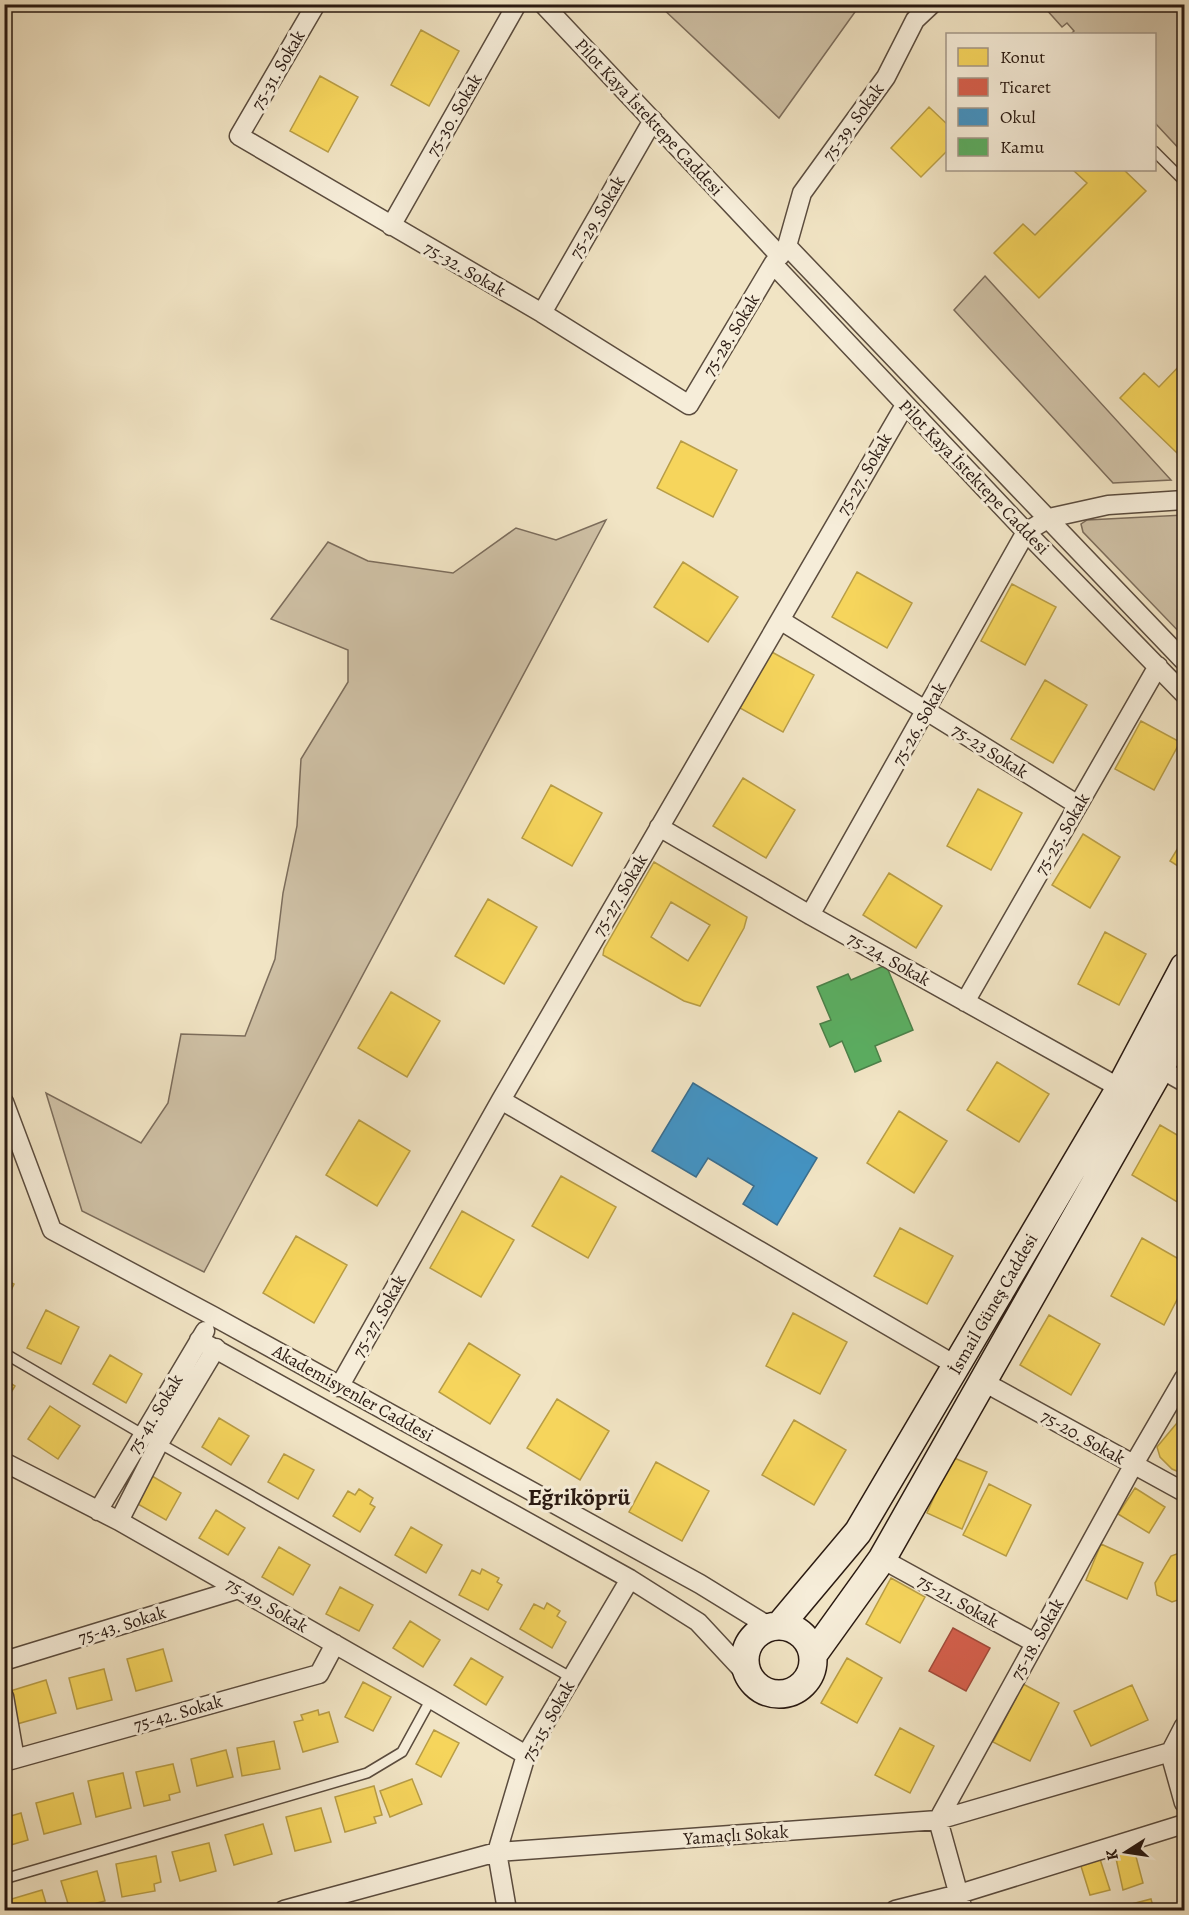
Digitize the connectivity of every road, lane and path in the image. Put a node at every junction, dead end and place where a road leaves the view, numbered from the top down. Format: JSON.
{"nodes":[{"id":1,"x":316,"y":4,"type":"edge"},
{"id":2,"x":517,"y":4,"type":"edge"},
{"id":3,"x":543,"y":4,"type":"edge"},
{"id":4,"x":932,"y":4,"type":"edge"},
{"id":5,"x":653,"y":120,"type":"junction"},
{"id":6,"x":239,"y":136,"type":"joint"},
{"id":7,"x":1156,"y":152,"type":"edge"},
{"id":8,"x":1185,"y":181,"type":"edge"},
{"id":9,"x":391,"y":226,"type":"junction"},
{"id":10,"x":780,"y":256,"type":"junction"},
{"id":11,"x":542,"y":313,"type":"junction"},
{"id":12,"x":689,"y":405,"type":"joint"},
{"id":13,"x":905,"y":405,"type":"junction"},
{"id":14,"x":1185,"y":501,"type":"edge"},
{"id":15,"x":1049,"y":518,"type":"junction"},
{"id":16,"x":1026,"y":532,"type":"junction"},
{"id":17,"x":780,"y":620,"type":"junction"},
{"id":18,"x":1185,"y":661,"type":"edge"},
{"id":19,"x":1158,"y":666,"type":"junction"},
{"id":20,"x":1185,"y":694,"type":"edge"},
{"id":21,"x":926,"y":711,"type":"junction"},
{"id":22,"x":1078,"y":805,"type":"junction"},
{"id":23,"x":659,"y":827,"type":"junction"},
{"id":24,"x":810,"y":915,"type":"junction"},
{"id":25,"x":1185,"y":968,"type":"edge"},
{"id":26,"x":965,"y":1002,"type":"junction"},
{"id":27,"x":1185,"y":1021,"type":"edge"},
{"id":28,"x":1137,"y":1054,"type":"junction"},
{"id":29,"x":1160,"y":1069,"type":"junction"},
{"id":30,"x":1185,"y":1082,"type":"edge"},
{"id":31,"x":1119,"y":1088,"type":"junction"},
{"id":32,"x":501,"y":1100,"type":"junction"},
{"id":33,"x":4,"y":1102,"type":"edge"},
{"id":34,"x":213,"y":1316,"type":"junction"},
{"id":35,"x":199,"y":1340,"type":"junction"},
{"id":36,"x":216,"y":1348,"type":"junction"},
{"id":37,"x":4,"y":1353,"type":"edge"},
{"id":38,"x":957,"y":1366,"type":"junction"},
{"id":39,"x":1185,"y":1378,"type":"edge"},
{"id":40,"x":982,"y":1381,"type":"junction"},
{"id":41,"x":339,"y":1387,"type":"junction"},
{"id":42,"x":142,"y":1434,"type":"junction"},
{"id":43,"x":159,"y":1443,"type":"junction"},
{"id":44,"x":4,"y":1462,"type":"edge"},
{"id":45,"x":1134,"y":1464,"type":"junction"},
{"id":46,"x":1185,"y":1492,"type":"edge"},
{"id":47,"x":98,"y":1511,"type":"junction"},
{"id":48,"x":119,"y":1521,"type":"junction"},
{"id":49,"x":882,"y":1559,"type":"junction"},
{"id":50,"x":630,"y":1579,"type":"junction"},
{"id":51,"x":239,"y":1589,"type":"junction"},
{"id":52,"x":775,"y":1626,"type":"junction"},
{"id":53,"x":1035,"y":1643,"type":"junction"},
{"id":54,"x":336,"y":1644,"type":"junction"},
{"id":55,"x":813,"y":1655,"type":"junction"},
{"id":56,"x":4,"y":1661,"type":"edge"},
{"id":57,"x":572,"y":1678,"type":"junction"},
{"id":58,"x":751,"y":1679,"type":"junction"},
{"id":59,"x":4,"y":1696,"type":"edge"},
{"id":60,"x":431,"y":1698,"type":"junction"},
{"id":61,"x":1185,"y":1726,"type":"edge"},
{"id":62,"x":1177,"y":1750,"type":"edge"},
{"id":63,"x":526,"y":1755,"type":"junction"},
{"id":64,"x":10,"y":1761,"type":"edge"},
{"id":65,"x":1185,"y":1803,"type":"edge"},
{"id":66,"x":938,"y":1820,"type":"junction"},
{"id":67,"x":1185,"y":1824,"type":"edge"},
{"id":68,"x":497,"y":1852,"type":"junction"},
{"id":69,"x":4,"y":1879,"type":"edge"},
{"id":70,"x":961,"y":1902,"type":"edge"},
{"id":71,"x":284,"y":1911,"type":"edge"},
{"id":72,"x":507,"y":1911,"type":"edge"},
{"id":73,"x":895,"y":1911,"type":"edge"}],
"edges":[{"from":1,"to":6,"type":"street","name":"75-31. Sokak"},
{"from":2,"to":9,"type":"street","name":"75-30. Sokak"},
{"from":3,"to":5,"type":"street","name":"Pilot Kaya İstektepe Caddesi"},
{"from":4,"to":10,"type":"street","name":"75-39. Sokak"},
{"from":5,"to":10,"type":"street","name":"Pilot Kaya İstektepe Caddesi"},
{"from":5,"to":11,"type":"street","name":"75-29. Sokak"},
{"from":6,"to":9,"type":"street","name":"75-32. Sokak"},
{"from":7,"to":8,"type":"lane"},
{"from":9,"to":11,"type":"street","name":"75-32. Sokak"},
{"from":10,"to":12,"type":"street","name":"75-28. Sokak"},
{"from":10,"to":13,"type":"street","name":"Pilot Kaya İstektepe Caddesi"},
{"from":10,"to":15,"type":"street","name":"Pilot Kaya İstektepe Caddesi"},
{"from":11,"to":12,"type":"street","name":"75-32. Sokak"},
{"from":13,"to":16,"type":"street","name":"Pilot Kaya İstektepe Caddesi"},
{"from":13,"to":17,"type":"street","name":"75-27. Sokak"},
{"from":14,"to":15,"type":"street"},
{"from":15,"to":16,"type":"street"},
{"from":15,"to":18,"type":"street","name":"Pilot Kaya İstektepe Caddesi"},
{"from":16,"to":19,"type":"street","name":"Pilot Kaya İstektepe Caddesi"},
{"from":16,"to":21,"type":"street","name":"75-26. Sokak"},
{"from":17,"to":21,"type":"street","name":"75-23 Sokak"},
{"from":17,"to":23,"type":"street","name":"75-27. Sokak"},
{"from":19,"to":20,"type":"street","name":"Pilot Kaya İstektepe Caddesi"},
{"from":19,"to":22,"type":"street","name":"75-25. Sokak"},
{"from":21,"to":22,"type":"street","name":"75-23 Sokak"},
{"from":21,"to":24,"type":"street","name":"75-26. Sokak"},
{"from":22,"to":26,"type":"street","name":"75-25. Sokak"},
{"from":23,"to":24,"type":"street","name":"75-24. Sokak"},
{"from":23,"to":32,"type":"street","name":"75-27. Sokak"},
{"from":24,"to":26,"type":"street","name":"75-24. Sokak"},
{"from":25,"to":28,"type":"street","name":"İsmail Güneş Caddesi"},
{"from":26,"to":31,"type":"street","name":"75-24. Sokak"},
{"from":27,"to":29,"type":"street","name":"İsmail Güneş Caddesi"},
{"from":28,"to":29,"type":"street"},
{"from":28,"to":31,"type":"street","name":"İsmail Güneş Caddesi"},
{"from":29,"to":30,"type":"street"},
{"from":29,"to":40,"type":"street","name":"İsmail Güneş Caddesi"},
{"from":31,"to":38,"type":"street","name":"İsmail Güneş Caddesi"},
{"from":32,"to":38,"type":"street"},
{"from":32,"to":41,"type":"street","name":"75-27. Sokak"},
{"from":33,"to":34,"type":"street","name":"Akademisyenler Caddesi"},
{"from":34,"to":35,"type":"street","name":"75-41. Sokak"},
{"from":34,"to":41,"type":"street","name":"Akademisyenler Caddesi"},
{"from":35,"to":36,"type":"street","name":"Akademisyenler Caddesi"},
{"from":35,"to":42,"type":"street","name":"75-41. Sokak"},
{"from":36,"to":43,"type":"street","name":"75-41. Sokak"},
{"from":36,"to":50,"type":"street","name":"Akademisyenler Caddesi"},
{"from":37,"to":42,"type":"lane"},
{"from":38,"to":52,"type":"street","name":"İsmail Güneş Caddesi"},
{"from":39,"to":45,"type":"street","name":"75-18. Sokak"},
{"from":40,"to":45,"type":"street","name":"75-20. Sokak"},
{"from":40,"to":49,"type":"street","name":"İsmail Güneş Caddesi"},
{"from":41,"to":52,"type":"street","name":"Akademisyenler Caddesi"},
{"from":42,"to":47,"type":"street","name":"75-41. Sokak"},
{"from":43,"to":48,"type":"street","name":"75-41. Sokak"},
{"from":43,"to":57,"type":"lane"},
{"from":44,"to":47,"type":"street","name":"75-49. Sokak"},
{"from":45,"to":46,"type":"street","name":"75-20. Sokak"},
{"from":45,"to":53,"type":"street","name":"75-18. Sokak"},
{"from":47,"to":48,"type":"street","name":"75-49. Sokak"},
{"from":48,"to":51,"type":"street","name":"75-49. Sokak"},
{"from":49,"to":53,"type":"street","name":"75-21. Sokak"},
{"from":49,"to":55,"type":"street","name":"İsmail Güneş Caddesi"},
{"from":50,"to":57,"type":"street","name":"75-15. Sokak"},
{"from":50,"to":58,"type":"street","name":"Akademisyenler Caddesi"},
{"from":51,"to":54,"type":"street","name":"75-49. Sokak"},
{"from":51,"to":56,"type":"street","name":"75-43. Sokak"},
{"from":52,"to":55,"type":"street"},
{"from":52,"to":58,"type":"street"},
{"from":53,"to":66,"type":"street","name":"75-18. Sokak"},
{"from":54,"to":60,"type":"street","name":"75-49. Sokak"},
{"from":54,"to":64,"type":"street","name":"75-42. Sokak"},
{"from":55,"to":58,"type":"street"},
{"from":57,"to":63,"type":"street","name":"75-15. Sokak"},
{"from":59,"to":64,"type":"street"},
{"from":60,"to":63,"type":"street","name":"75-49. Sokak"},
{"from":60,"to":69,"type":"lane"},
{"from":61,"to":62,"type":"street"},
{"from":62,"to":65,"type":"street"},
{"from":62,"to":66,"type":"street","name":"Yamaçlı Sokak"},
{"from":63,"to":68,"type":"street","name":"75-15. Sokak"},
{"from":66,"to":68,"type":"street","name":"Yamaçlı Sokak"},
{"from":66,"to":70,"type":"street"},
{"from":67,"to":70,"type":"street"},
{"from":68,"to":71,"type":"street","name":"Yamaçlı Sokak"},
{"from":68,"to":72,"type":"street","name":"75-15. Sokak"},
{"from":70,"to":73,"type":"street"}]}
